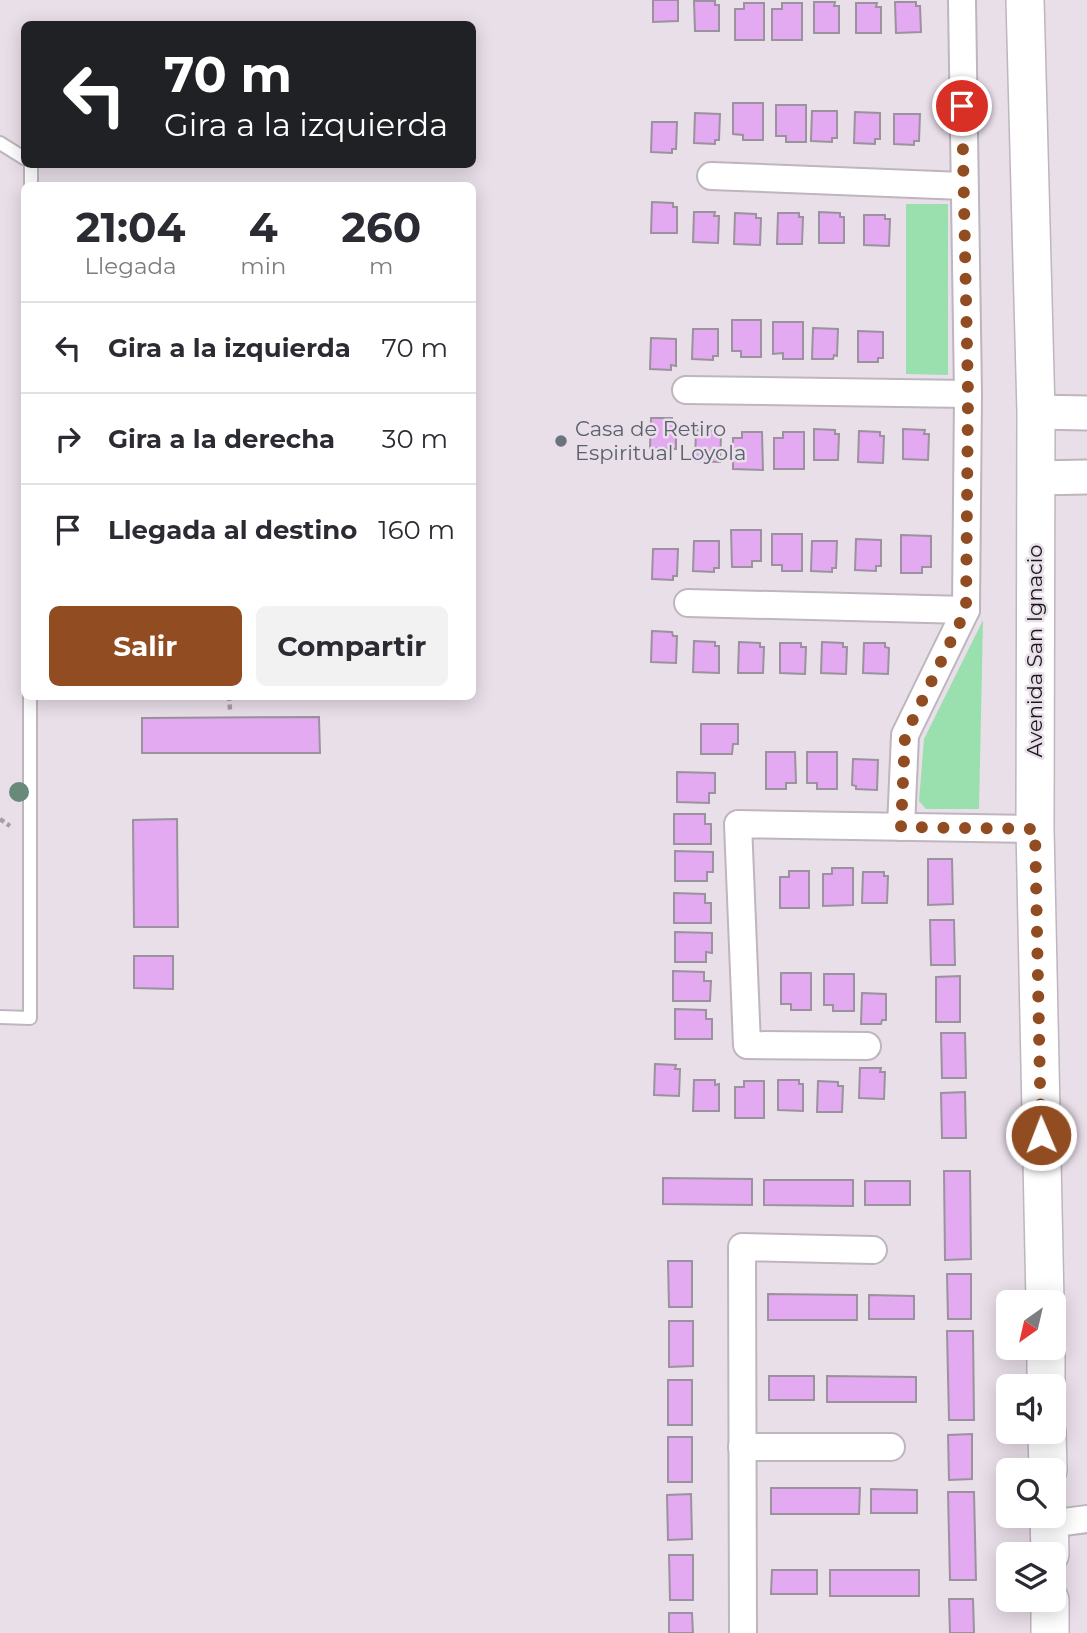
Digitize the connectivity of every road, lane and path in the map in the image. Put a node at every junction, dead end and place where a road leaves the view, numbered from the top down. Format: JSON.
{"nodes":[{"id":1,"x":962,"y":0,"type":"edge"},
{"id":2,"x":1025,"y":0,"type":"edge"},
{"id":3,"x":0,"y":143,"type":"edge"},
{"id":4,"x":21,"y":156,"type":"edge"},
{"id":5,"x":711,"y":176,"type":"dead end"},
{"id":6,"x":963,"y":186,"type":"junction"},
{"id":7,"x":685,"y":390,"type":"dead end"},
{"id":8,"x":968,"y":394,"type":"junction"},
{"id":9,"x":1037,"y":412,"type":"junction"},
{"id":10,"x":1087,"y":413,"type":"edge"},
{"id":11,"x":1087,"y":477,"type":"edge"},
{"id":12,"x":1036,"y":478,"type":"junction"},
{"id":13,"x":688,"y":603,"type":"dead end"},
{"id":14,"x":966,"y":610,"type":"junction"},
{"id":15,"x":30,"y":700,"type":"edge"},
{"id":16,"x":229,"y":700,"type":"edge"},
{"id":17,"x":230,"y":710,"type":"dead end"},
{"id":18,"x":901,"y":827,"type":"junction"},
{"id":19,"x":1035,"y":829,"type":"junction"},
{"id":20,"x":0,"y":1017,"type":"edge"},
{"id":21,"x":867,"y":1046,"type":"dead end"},
{"id":22,"x":873,"y":1250,"type":"dead end"},
{"id":23,"x":1045,"y":1290,"type":"edge"},
{"id":24,"x":742,"y":1447,"type":"junction"},
{"id":25,"x":891,"y":1447,"type":"dead end"},
{"id":26,"x":1087,"y":1519,"type":"edge"},
{"id":27,"x":1049,"y":1531,"type":"edge"},
{"id":28,"x":1050,"y":1612,"type":"edge"},
{"id":29,"x":743,"y":1633,"type":"edge"},
{"id":30,"x":1050,"y":1633,"type":"edge"}],
"edges":[{"from":1,"to":6,"type":"street"},
{"from":2,"to":9,"type":"main road","name":"Avenida San Ignacio"},
{"from":3,"to":4,"type":"lane"},
{"from":5,"to":6,"type":"street"},
{"from":6,"to":8,"type":"street"},
{"from":7,"to":8,"type":"street"},
{"from":8,"to":14,"type":"street"},
{"from":9,"to":10,"type":"street"},
{"from":9,"to":12,"type":"main road","name":"Avenida San Ignacio"},
{"from":11,"to":12,"type":"street"},
{"from":12,"to":19,"type":"main road","name":"Avenida San Ignacio"},
{"from":13,"to":14,"type":"street"},
{"from":14,"to":18,"type":"street"},
{"from":15,"to":20,"type":"lane"},
{"from":16,"to":17,"type":"path"},
{"from":18,"to":19,"type":"street"},
{"from":18,"to":21,"type":"street"},
{"from":19,"to":23,"type":"main road","name":"Avenida San Ignacio"},
{"from":22,"to":24,"type":"street"},
{"from":24,"to":25,"type":"street"},
{"from":24,"to":29,"type":"street"},
{"from":26,"to":27,"type":"street"},
{"from":28,"to":30,"type":"main road"}]}
